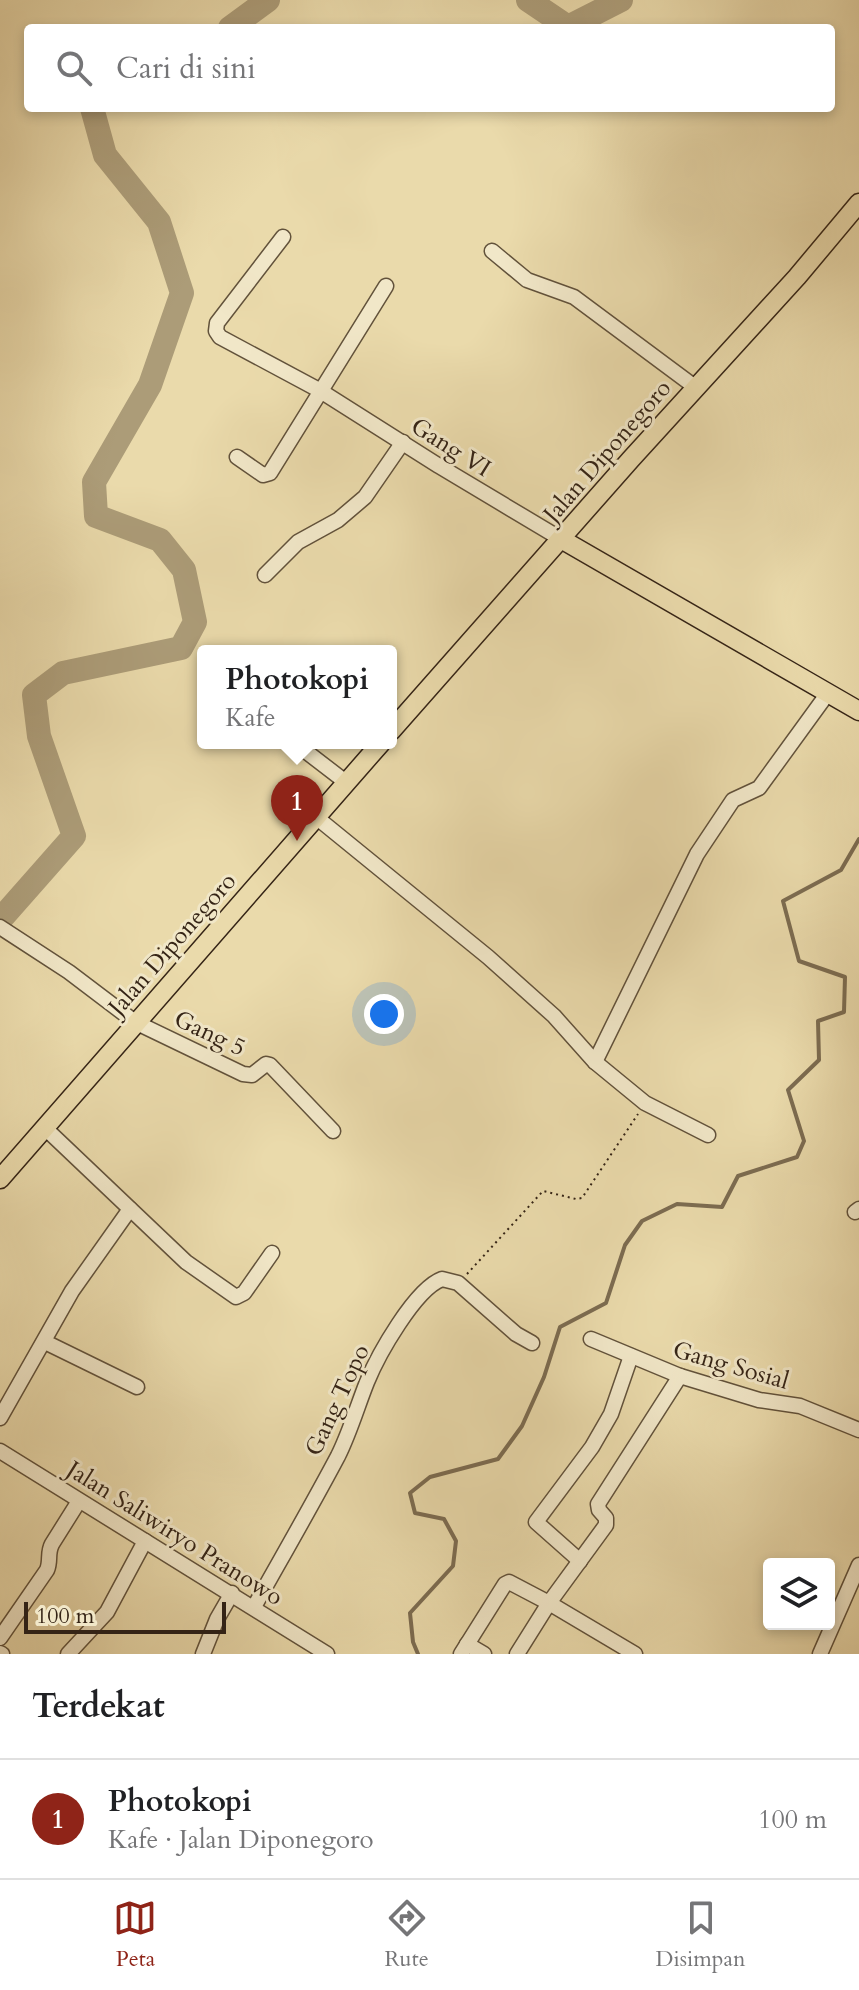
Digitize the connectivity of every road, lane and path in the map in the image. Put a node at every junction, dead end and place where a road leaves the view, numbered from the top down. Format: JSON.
{"nodes":[{"id":1,"x":859,"y":203,"type":"edge"},
{"id":2,"x":283,"y":237,"type":"dead end"},
{"id":3,"x":492,"y":251,"type":"dead end"},
{"id":4,"x":386,"y":286,"type":"dead end"},
{"id":5,"x":695,"y":387,"type":"junction"},
{"id":6,"x":319,"y":390,"type":"junction"},
{"id":7,"x":403,"y":442,"type":"junction"},
{"id":8,"x":237,"y":457,"type":"dead end"},
{"id":9,"x":561,"y":539,"type":"junction"},
{"id":10,"x":265,"y":575,"type":"dead end"},
{"id":11,"x":828,"y":693,"type":"junction"},
{"id":12,"x":859,"y":711,"type":"edge"},
{"id":13,"x":397,"y":724,"type":"edge"},
{"id":14,"x":303,"y":749,"type":"edge"},
{"id":15,"x":376,"y":749,"type":"edge"},
{"id":16,"x":347,"y":783,"type":"junction"},
{"id":17,"x":316,"y":817,"type":"junction"},
{"id":18,"x":0,"y":927,"type":"edge"},
{"id":19,"x":135,"y":1022,"type":"junction"},
{"id":20,"x":595,"y":1062,"type":"junction"},
{"id":21,"x":645,"y":1103,"type":"junction"},
{"id":22,"x":45,"y":1128,"type":"junction"},
{"id":23,"x":333,"y":1131,"type":"dead end"},
{"id":24,"x":708,"y":1135,"type":"dead end"},
{"id":25,"x":0,"y":1179,"type":"edge"},
{"id":26,"x":130,"y":1209,"type":"junction"},
{"id":27,"x":272,"y":1253,"type":"dead end"},
{"id":28,"x":458,"y":1283,"type":"junction"},
{"id":29,"x":591,"y":1339,"type":"dead end"},
{"id":30,"x":45,"y":1342,"type":"junction"},
{"id":31,"x":532,"y":1343,"type":"dead end"},
{"id":32,"x":631,"y":1356,"type":"junction"},
{"id":33,"x":680,"y":1376,"type":"junction"},
{"id":34,"x":137,"y":1387,"type":"dead end"},
{"id":35,"x":0,"y":1418,"type":"edge"},
{"id":36,"x":859,"y":1430,"type":"edge"},
{"id":37,"x":0,"y":1451,"type":"edge"},
{"id":38,"x":79,"y":1501,"type":"junction"},
{"id":39,"x":145,"y":1541,"type":"junction"},
{"id":40,"x":580,"y":1561,"type":"junction"},
{"id":41,"x":859,"y":1565,"type":"edge"},
{"id":42,"x":232,"y":1593,"type":"junction"},
{"id":43,"x":549,"y":1603,"type":"junction"},
{"id":44,"x":254,"y":1607,"type":"junction"},
{"id":45,"x":0,"y":1638,"type":"edge"},
{"id":46,"x":464,"y":1649,"type":"edge"},
{"id":47,"x":68,"y":1654,"type":"edge"},
{"id":48,"x":203,"y":1654,"type":"edge"},
{"id":49,"x":327,"y":1654,"type":"edge"},
{"id":50,"x":484,"y":1654,"type":"edge"},
{"id":51,"x":517,"y":1654,"type":"edge"},
{"id":52,"x":635,"y":1654,"type":"edge"},
{"id":53,"x":820,"y":1654,"type":"edge"}],
"edges":[{"from":1,"to":5,"type":"main road","name":"Jalan Diponegoro"},
{"from":2,"to":6,"type":"street","name":"Gang VI"},
{"from":3,"to":5,"type":"street"},
{"from":4,"to":6,"type":"street"},
{"from":5,"to":9,"type":"main road","name":"Jalan Diponegoro"},
{"from":6,"to":7,"type":"street","name":"Gang VI"},
{"from":6,"to":8,"type":"street"},
{"from":7,"to":9,"type":"street","name":"Gang VI"},
{"from":7,"to":10,"type":"street"},
{"from":9,"to":11,"type":"main road"},
{"from":9,"to":13,"type":"main road","name":"Jalan Diponegoro"},
{"from":11,"to":12,"type":"main road"},
{"from":11,"to":20,"type":"street"},
{"from":14,"to":16,"type":"street"},
{"from":15,"to":16,"type":"main road","name":"Jalan Diponegoro"},
{"from":16,"to":17,"type":"main road","name":"Jalan Diponegoro"},
{"from":17,"to":19,"type":"main road","name":"Jalan Diponegoro"},
{"from":17,"to":20,"type":"street"},
{"from":18,"to":19,"type":"street"},
{"from":19,"to":22,"type":"main road","name":"Jalan Diponegoro"},
{"from":19,"to":23,"type":"street","name":"Gang 5"},
{"from":20,"to":21,"type":"street"},
{"from":21,"to":24,"type":"street"},
{"from":21,"to":28,"type":"path"},
{"from":22,"to":25,"type":"main road","name":"Jalan Diponegoro"},
{"from":22,"to":26,"type":"street"},
{"from":26,"to":27,"type":"street"},
{"from":26,"to":30,"type":"street"},
{"from":28,"to":31,"type":"street"},
{"from":28,"to":44,"type":"street","name":"Gang Topo"},
{"from":29,"to":32,"type":"street","name":"Gang Sosial"},
{"from":30,"to":34,"type":"street"},
{"from":30,"to":35,"type":"street"},
{"from":32,"to":33,"type":"street","name":"Gang Sosial"},
{"from":32,"to":40,"type":"street"},
{"from":33,"to":36,"type":"street","name":"Gang Sosial"},
{"from":33,"to":40,"type":"street"},
{"from":37,"to":38,"type":"street","name":"Jalan Saliwiryo Pranowo"},
{"from":38,"to":39,"type":"street","name":"Jalan Saliwiryo Pranowo"},
{"from":38,"to":45,"type":"street"},
{"from":39,"to":42,"type":"street","name":"Jalan Saliwiryo Pranowo"},
{"from":39,"to":47,"type":"street"},
{"from":40,"to":43,"type":"street"},
{"from":41,"to":53,"type":"street"},
{"from":42,"to":44,"type":"street","name":"Jalan Saliwiryo Pranowo"},
{"from":42,"to":48,"type":"street"},
{"from":43,"to":46,"type":"street"},
{"from":43,"to":51,"type":"street"},
{"from":43,"to":52,"type":"street"},
{"from":44,"to":49,"type":"street","name":"Jalan Saliwiryo Pranowo"},
{"from":46,"to":50,"type":"street"}]}
